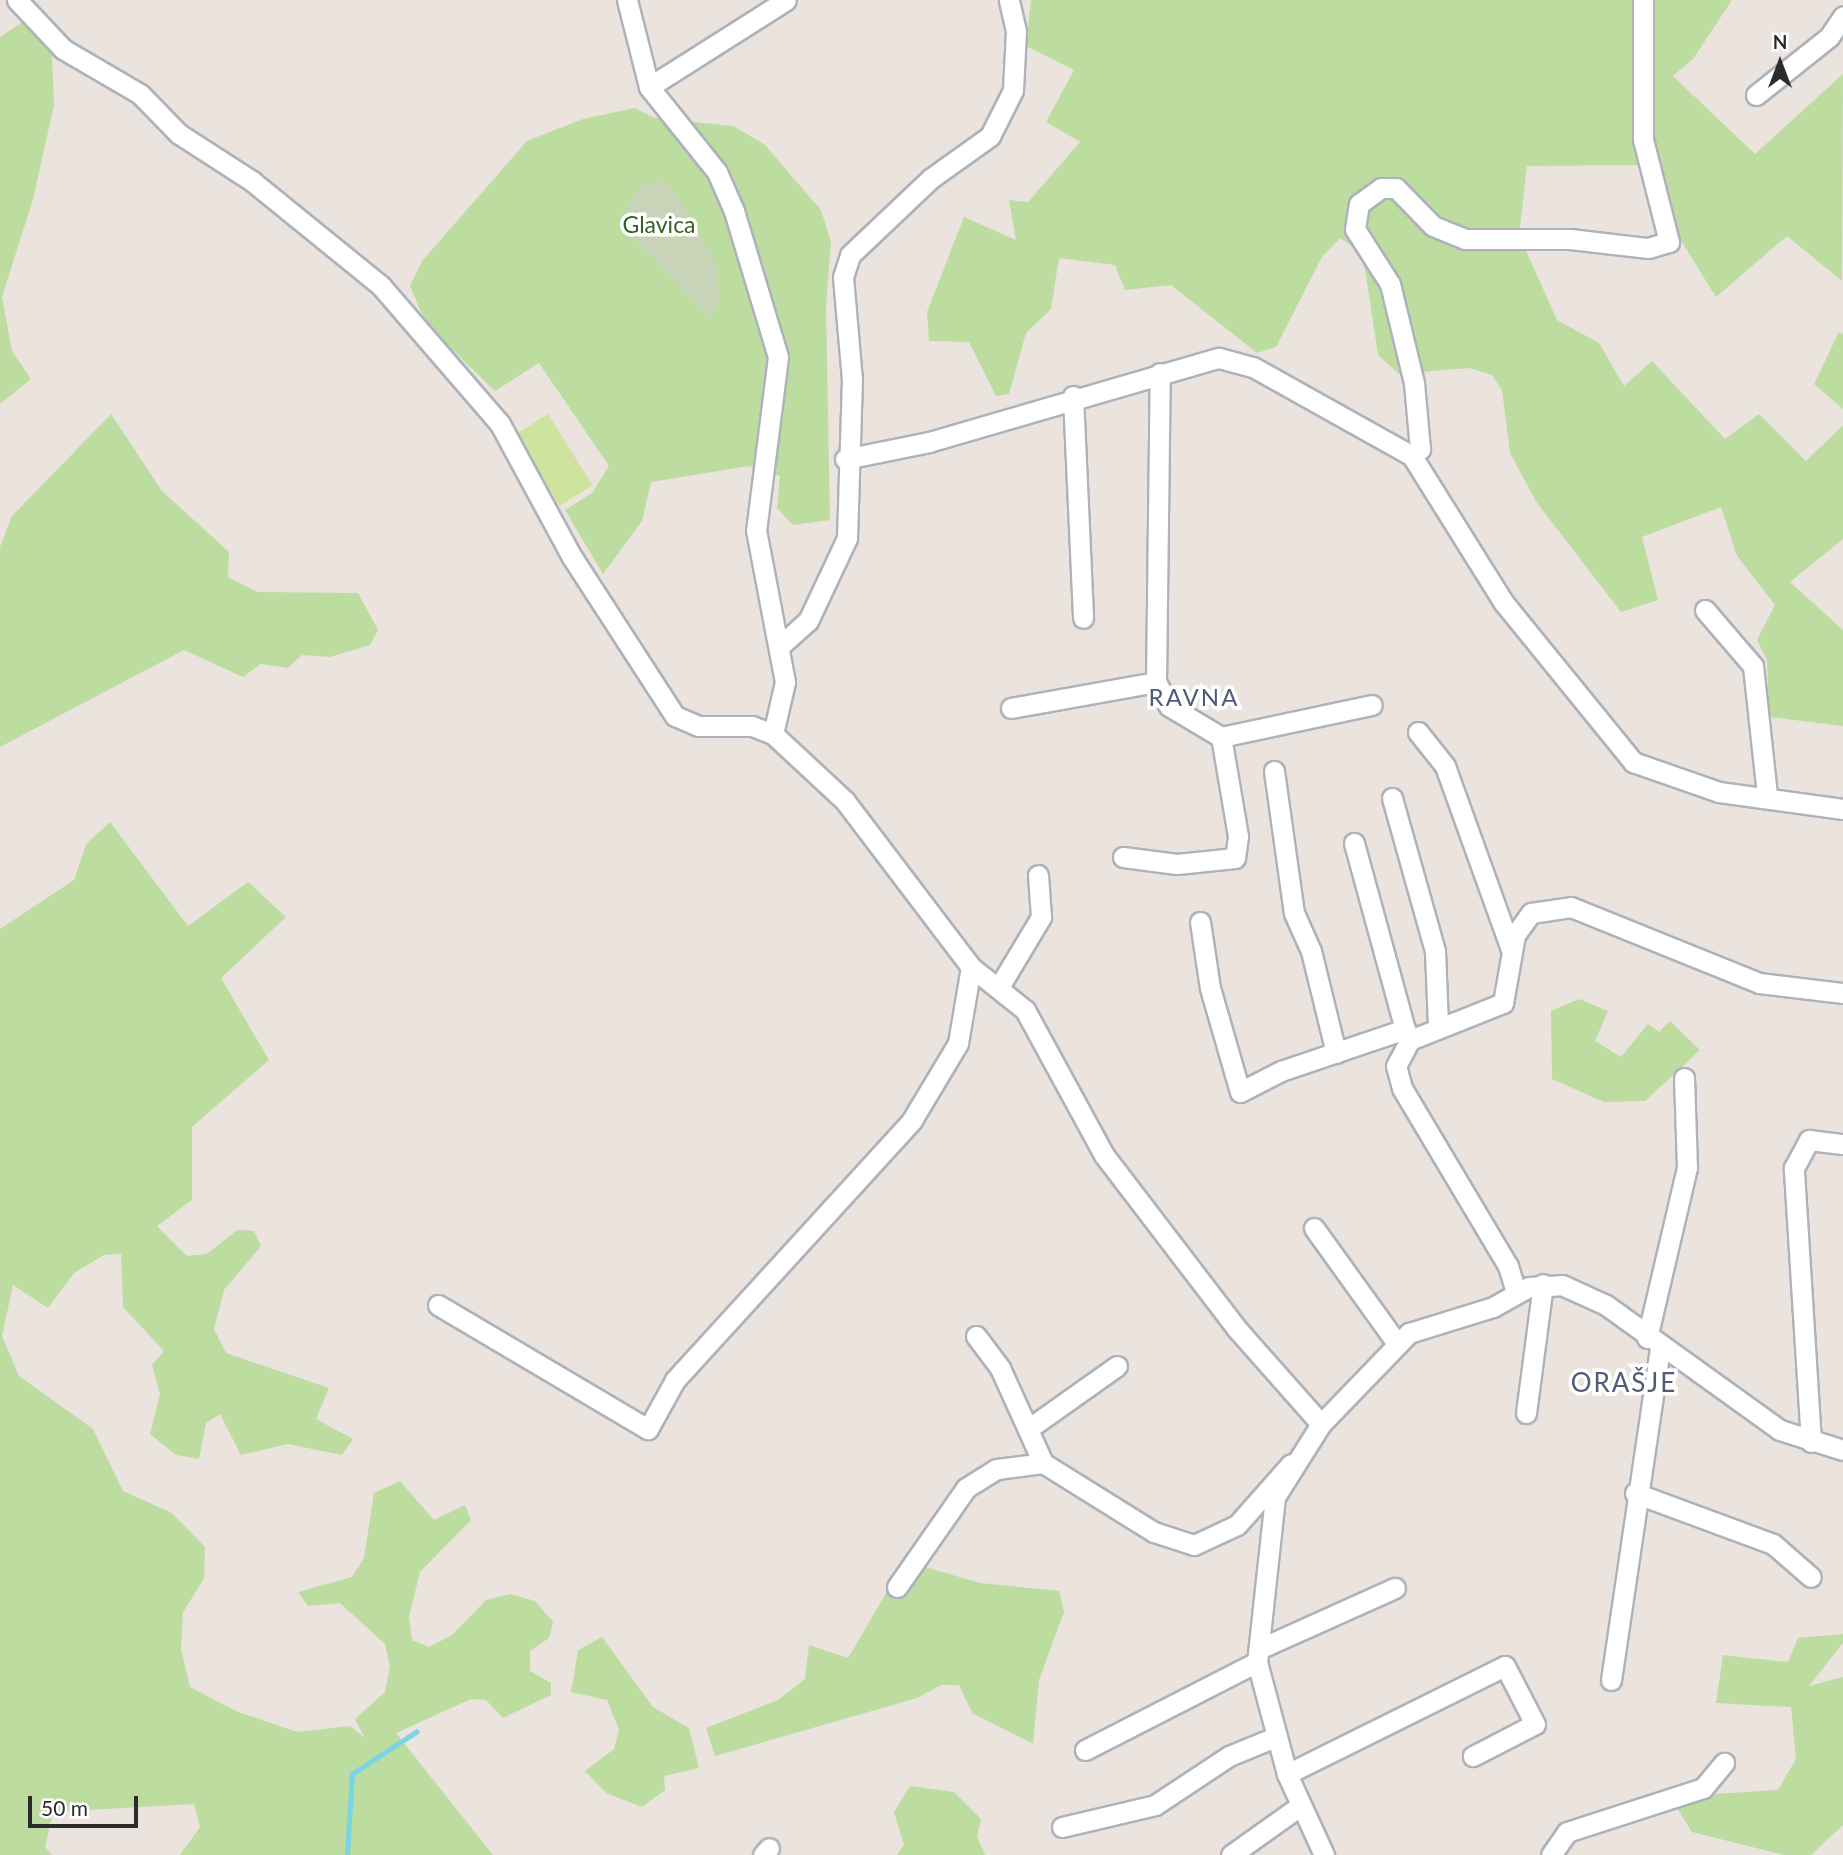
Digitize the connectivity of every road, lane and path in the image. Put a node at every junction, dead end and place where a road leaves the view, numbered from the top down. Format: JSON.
{"nodes":[{"id":1,"x":17,"y":0,"type":"edge"},
{"id":2,"x":626,"y":0,"type":"edge"},
{"id":3,"x":786,"y":0,"type":"edge"},
{"id":4,"x":1009,"y":0,"type":"edge"},
{"id":5,"x":1643,"y":0,"type":"edge"},
{"id":6,"x":1843,"y":16,"type":"edge"},
{"id":7,"x":649,"y":87,"type":"junction"},
{"id":8,"x":1756,"y":95,"type":"dead end"},
{"id":9,"x":1160,"y":373,"type":"junction"},
{"id":10,"x":1073,"y":396,"type":"junction"},
{"id":11,"x":1412,"y":456,"type":"junction"},
{"id":12,"x":845,"y":459,"type":"junction"},
{"id":13,"x":1705,"y":610,"type":"dead end"},
{"id":14,"x":1083,"y":618,"type":"dead end"},
{"id":15,"x":781,"y":645,"type":"junction"},
{"id":16,"x":1156,"y":682,"type":"junction"},
{"id":17,"x":1372,"y":705,"type":"dead end"},
{"id":18,"x":1012,"y":708,"type":"dead end"},
{"id":19,"x":1418,"y":732,"type":"dead end"},
{"id":20,"x":773,"y":734,"type":"junction"},
{"id":21,"x":1221,"y":737,"type":"junction"},
{"id":22,"x":1274,"y":771,"type":"dead end"},
{"id":23,"x":1767,"y":794,"type":"junction"},
{"id":24,"x":1392,"y":798,"type":"dead end"},
{"id":25,"x":1843,"y":809,"type":"edge"},
{"id":26,"x":1354,"y":843,"type":"dead end"},
{"id":27,"x":1123,"y":858,"type":"dead end"},
{"id":28,"x":1038,"y":875,"type":"dead end"},
{"id":29,"x":1199,"y":922,"type":"dead end"},
{"id":30,"x":1511,"y":949,"type":"junction"},
{"id":31,"x":971,"y":967,"type":"junction"},
{"id":32,"x":999,"y":987,"type":"junction"},
{"id":33,"x":1843,"y":993,"type":"edge"},
{"id":34,"x":1438,"y":1027,"type":"junction"},
{"id":35,"x":1407,"y":1035,"type":"junction"},
{"id":36,"x":1336,"y":1054,"type":"junction"},
{"id":37,"x":1684,"y":1078,"type":"dead end"},
{"id":38,"x":1843,"y":1144,"type":"edge"},
{"id":39,"x":1314,"y":1228,"type":"dead end"},
{"id":40,"x":1544,"y":1284,"type":"junction"},
{"id":41,"x":1516,"y":1292,"type":"junction"},
{"id":42,"x":438,"y":1305,"type":"dead end"},
{"id":43,"x":976,"y":1336,"type":"dead end"},
{"id":44,"x":1396,"y":1342,"type":"junction"},
{"id":45,"x":1654,"y":1343,"type":"junction"},
{"id":46,"x":1116,"y":1366,"type":"dead end"},
{"id":47,"x":1526,"y":1413,"type":"dead end"},
{"id":48,"x":1321,"y":1424,"type":"junction"},
{"id":49,"x":1028,"y":1429,"type":"junction"},
{"id":50,"x":1811,"y":1442,"type":"junction"},
{"id":51,"x":1843,"y":1450,"type":"edge"},
{"id":52,"x":1043,"y":1463,"type":"junction"},
{"id":53,"x":1291,"y":1464,"type":"junction"},
{"id":54,"x":1635,"y":1493,"type":"junction"},
{"id":55,"x":1811,"y":1577,"type":"dead end"},
{"id":56,"x":897,"y":1587,"type":"dead end"},
{"id":57,"x":1395,"y":1588,"type":"dead end"},
{"id":58,"x":1258,"y":1655,"type":"junction"},
{"id":59,"x":1611,"y":1680,"type":"dead end"},
{"id":60,"x":1275,"y":1737,"type":"junction"},
{"id":61,"x":1085,"y":1750,"type":"dead end"},
{"id":62,"x":1473,"y":1756,"type":"dead end"},
{"id":63,"x":1724,"y":1763,"type":"dead end"},
{"id":64,"x":1287,"y":1774,"type":"junction"},
{"id":65,"x":1300,"y":1807,"type":"junction"},
{"id":66,"x":1062,"y":1827,"type":"dead end"},
{"id":67,"x":1231,"y":1855,"type":"edge"},
{"id":68,"x":1324,"y":1855,"type":"edge"},
{"id":69,"x":1551,"y":1855,"type":"edge"}],
"edges":[{"from":1,"to":20,"type":"street"},
{"from":2,"to":7,"type":"street"},
{"from":3,"to":7,"type":"street"},
{"from":4,"to":12,"type":"street"},
{"from":5,"to":11,"type":"street"},
{"from":6,"to":8,"type":"street"},
{"from":7,"to":15,"type":"street"},
{"from":9,"to":10,"type":"street"},
{"from":9,"to":11,"type":"street"},
{"from":9,"to":16,"type":"street"},
{"from":10,"to":12,"type":"street"},
{"from":10,"to":14,"type":"street"},
{"from":11,"to":23,"type":"street"},
{"from":12,"to":15,"type":"street"},
{"from":13,"to":23,"type":"street"},
{"from":15,"to":20,"type":"street"},
{"from":16,"to":18,"type":"street"},
{"from":16,"to":21,"type":"street"},
{"from":17,"to":21,"type":"street"},
{"from":19,"to":30,"type":"street"},
{"from":20,"to":31,"type":"street"},
{"from":21,"to":27,"type":"street"},
{"from":22,"to":36,"type":"street"},
{"from":23,"to":25,"type":"street"},
{"from":24,"to":34,"type":"street"},
{"from":26,"to":35,"type":"street"},
{"from":28,"to":32,"type":"street"},
{"from":29,"to":36,"type":"street"},
{"from":30,"to":33,"type":"street"},
{"from":30,"to":34,"type":"street"},
{"from":31,"to":32,"type":"street"},
{"from":31,"to":42,"type":"street"},
{"from":32,"to":48,"type":"street"},
{"from":34,"to":35,"type":"street"},
{"from":35,"to":36,"type":"street"},
{"from":35,"to":41,"type":"street"},
{"from":37,"to":45,"type":"street"},
{"from":38,"to":50,"type":"street"},
{"from":39,"to":44,"type":"street"},
{"from":40,"to":41,"type":"street"},
{"from":40,"to":45,"type":"street"},
{"from":40,"to":47,"type":"street"},
{"from":41,"to":44,"type":"street"},
{"from":43,"to":49,"type":"street"},
{"from":44,"to":48,"type":"street"},
{"from":45,"to":50,"type":"street"},
{"from":45,"to":54,"type":"street"},
{"from":46,"to":49,"type":"street"},
{"from":48,"to":53,"type":"street"},
{"from":49,"to":52,"type":"street"},
{"from":50,"to":51,"type":"street"},
{"from":52,"to":53,"type":"street"},
{"from":52,"to":56,"type":"street"},
{"from":53,"to":58,"type":"street"},
{"from":54,"to":55,"type":"street"},
{"from":54,"to":59,"type":"street"},
{"from":57,"to":58,"type":"street"},
{"from":58,"to":60,"type":"street"},
{"from":58,"to":61,"type":"street"},
{"from":60,"to":64,"type":"street"},
{"from":60,"to":66,"type":"street"},
{"from":62,"to":64,"type":"street"},
{"from":63,"to":69,"type":"street"},
{"from":64,"to":65,"type":"street"},
{"from":65,"to":67,"type":"street"},
{"from":65,"to":68,"type":"street"}]}
